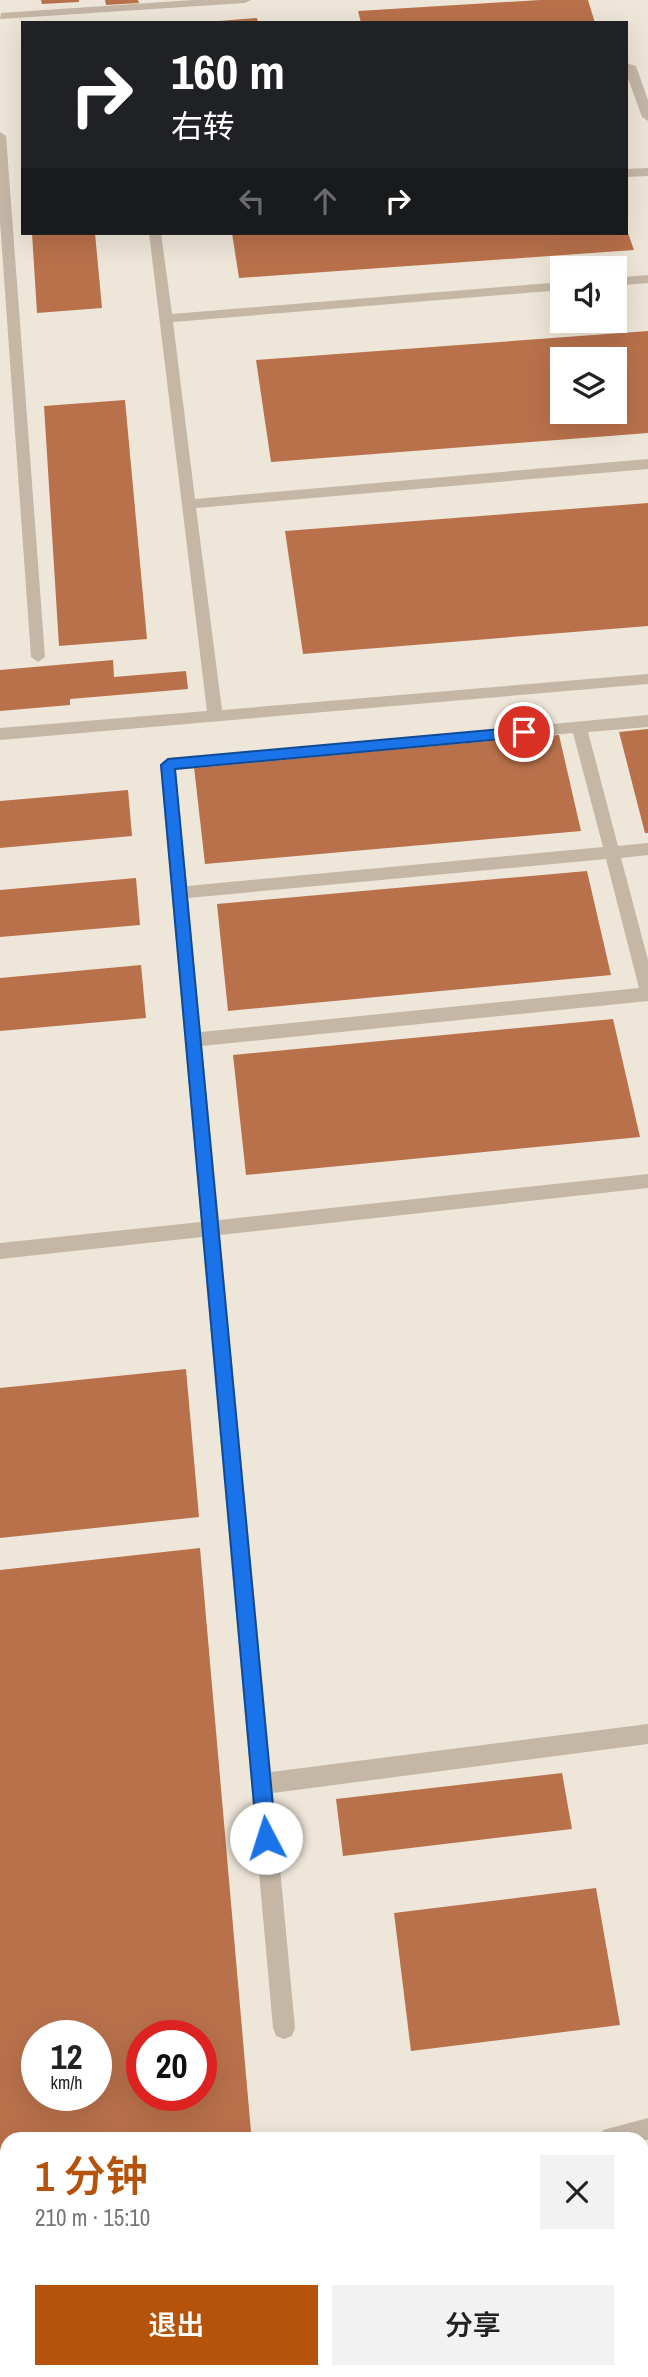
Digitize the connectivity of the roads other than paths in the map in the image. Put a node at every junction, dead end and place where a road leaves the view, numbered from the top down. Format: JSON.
{"nodes":[{"id":1,"x":4,"y":0,"type":"edge"},
{"id":2,"x":245,"y":0,"type":"edge"},
{"id":3,"x":1,"y":21,"type":"edge"},
{"id":4,"x":648,"y":65,"type":"edge"},
{"id":5,"x":628,"y":66,"type":"edge"},
{"id":6,"x":648,"y":117,"type":"edge"},
{"id":7,"x":0,"y":136,"type":"edge"},
{"id":8,"x":648,"y":172,"type":"edge"},
{"id":9,"x":628,"y":173,"type":"edge"},
{"id":10,"x":155,"y":235,"type":"edge"},
{"id":11,"x":648,"y":279,"type":"edge"},
{"id":12,"x":627,"y":281,"type":"edge"},
{"id":13,"x":550,"y":287,"type":"edge"},
{"id":14,"x":165,"y":319,"type":"junction"},
{"id":15,"x":16,"y":361,"type":"junction"},
{"id":16,"x":0,"y":363,"type":"edge"},
{"id":17,"x":648,"y":464,"type":"edge"},
{"id":18,"x":189,"y":504,"type":"junction"},
{"id":19,"x":38,"y":657,"type":"dead end"},
{"id":20,"x":648,"y":679,"type":"edge"},
{"id":21,"x":215,"y":716,"type":"junction"},
{"id":22,"x":648,"y":721,"type":"edge"},
{"id":23,"x":579,"y":727,"type":"junction"},
{"id":24,"x":0,"y":734,"type":"edge"},
{"id":25,"x":648,"y":849,"type":"edge"},
{"id":26,"x":612,"y":852,"type":"junction"},
{"id":27,"x":180,"y":893,"type":"junction"},
{"id":28,"x":648,"y":993,"type":"edge"},
{"id":29,"x":193,"y":1040,"type":"junction"},
{"id":30,"x":648,"y":1181,"type":"edge"},
{"id":31,"x":210,"y":1229,"type":"junction"},
{"id":32,"x":0,"y":1251,"type":"edge"},
{"id":33,"x":648,"y":1734,"type":"edge"},
{"id":34,"x":261,"y":1784,"type":"junction"},
{"id":35,"x":284,"y":2028,"type":"dead end"}],
"edges":[{"from":1,"to":3,"type":"street"},
{"from":2,"to":3,"type":"street"},
{"from":4,"to":5,"type":"street"},
{"from":5,"to":6,"type":"street"},
{"from":7,"to":15,"type":"street"},
{"from":8,"to":9,"type":"street"},
{"from":10,"to":14,"type":"street"},
{"from":11,"to":12,"type":"street"},
{"from":13,"to":14,"type":"street"},
{"from":14,"to":18,"type":"street"},
{"from":15,"to":16,"type":"street"},
{"from":15,"to":19,"type":"street"},
{"from":17,"to":18,"type":"street"},
{"from":18,"to":21,"type":"street"},
{"from":20,"to":21,"type":"street"},
{"from":21,"to":24,"type":"street"},
{"from":22,"to":23,"type":"street"},
{"from":23,"to":26,"type":"street"},
{"from":23,"to":27,"type":"street"},
{"from":25,"to":26,"type":"street"},
{"from":26,"to":27,"type":"street"},
{"from":26,"to":28,"type":"street"},
{"from":27,"to":29,"type":"street"},
{"from":28,"to":29,"type":"street"},
{"from":29,"to":31,"type":"street"},
{"from":30,"to":31,"type":"street"},
{"from":31,"to":32,"type":"street"},
{"from":31,"to":34,"type":"street"},
{"from":33,"to":34,"type":"street"},
{"from":34,"to":35,"type":"street"}]}
